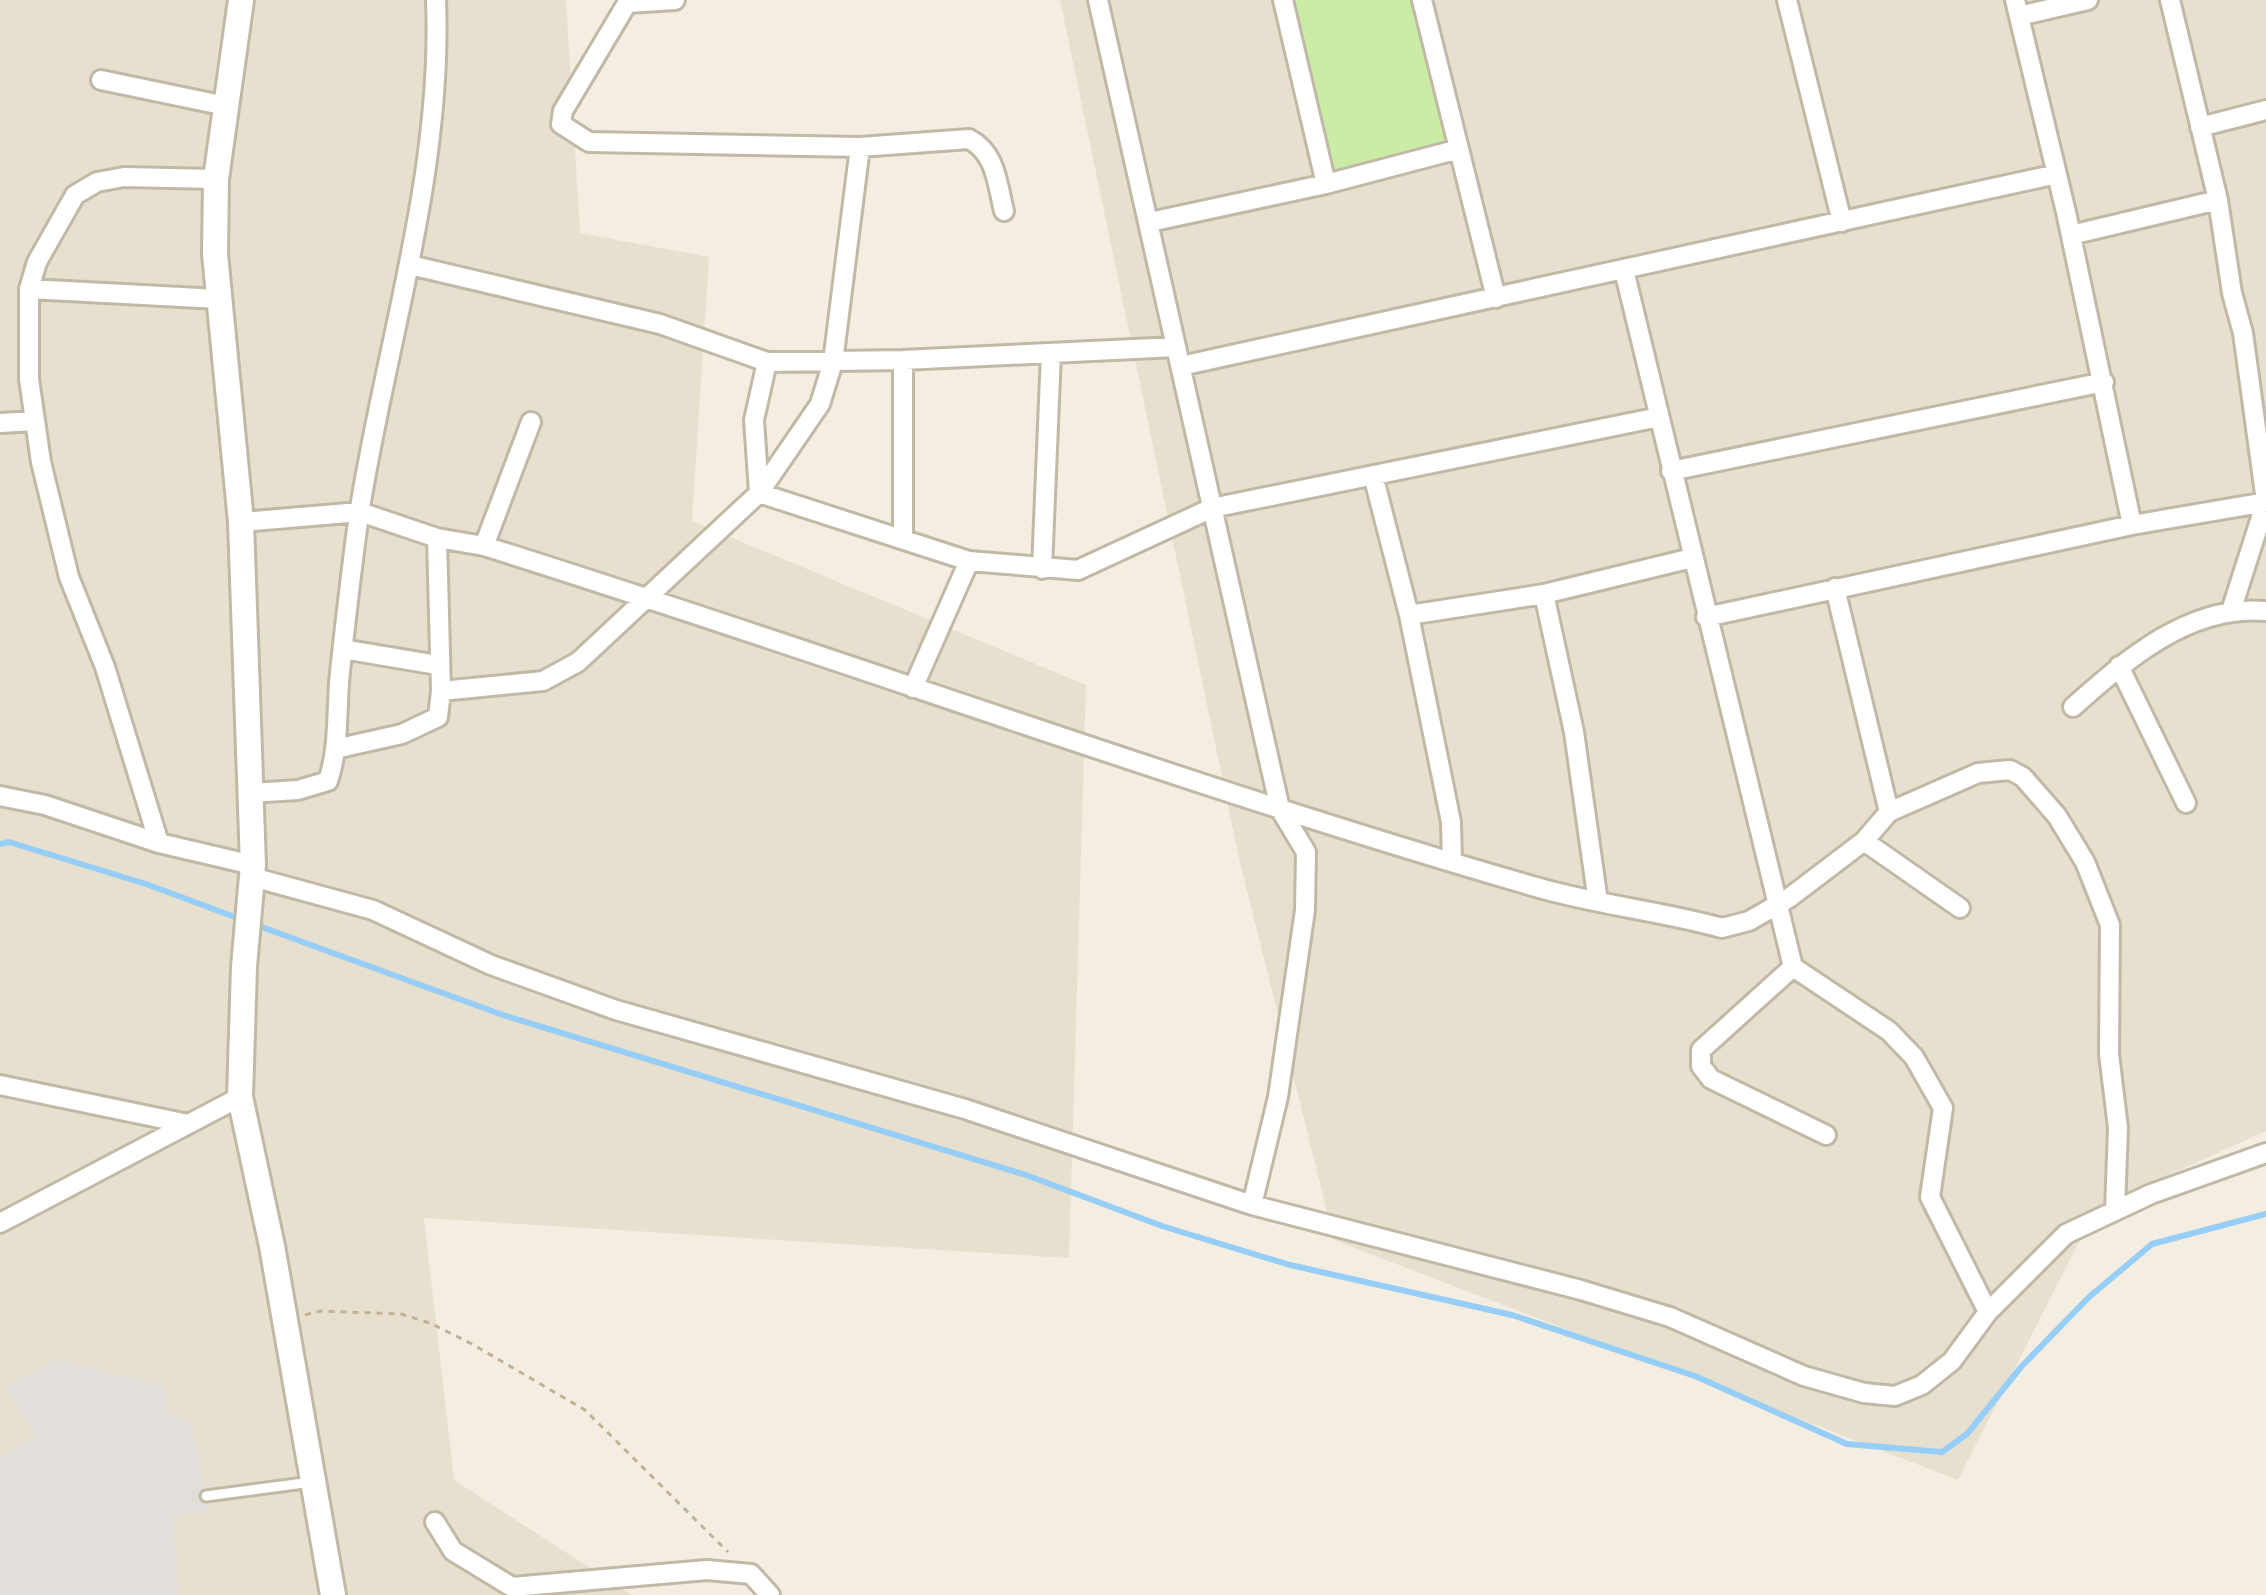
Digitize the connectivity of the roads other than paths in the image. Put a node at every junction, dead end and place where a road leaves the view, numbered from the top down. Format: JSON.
{"nodes":[{"id":1,"x":242,"y":0,"type":"edge"},
{"id":2,"x":436,"y":0,"type":"edge"},
{"id":3,"x":675,"y":0,"type":"edge"},
{"id":4,"x":1098,"y":0,"type":"edge"},
{"id":5,"x":1283,"y":0,"type":"edge"},
{"id":6,"x":1422,"y":0,"type":"edge"},
{"id":7,"x":1787,"y":0,"type":"edge"},
{"id":8,"x":2088,"y":0,"type":"edge"},
{"id":9,"x":2170,"y":0,"type":"edge"},
{"id":10,"x":628,"y":2,"type":"edge"},
{"id":11,"x":2017,"y":8,"type":"edge"},
{"id":12,"x":100,"y":80,"type":"dead end"},
{"id":13,"x":226,"y":106,"type":"junction"},
{"id":14,"x":2266,"y":110,"type":"edge"},
{"id":15,"x":2200,"y":127,"type":"junction"},
{"id":16,"x":860,"y":147,"type":"junction"},
{"id":17,"x":1459,"y":148,"type":"junction"},
{"id":18,"x":2057,"y":174,"type":"junction"},
{"id":19,"x":216,"y":179,"type":"junction"},
{"id":20,"x":1326,"y":184,"type":"junction"},
{"id":21,"x":2218,"y":200,"type":"junction"},
{"id":22,"x":1004,"y":211,"type":"dead end"},
{"id":23,"x":1150,"y":222,"type":"junction"},
{"id":24,"x":1842,"y":222,"type":"junction"},
{"id":25,"x":2071,"y":235,"type":"junction"},
{"id":26,"x":410,"y":265,"type":"junction"},
{"id":27,"x":1624,"y":270,"type":"junction"},
{"id":28,"x":29,"y":289,"type":"junction"},
{"id":29,"x":1496,"y":298,"type":"junction"},
{"id":30,"x":219,"y":299,"type":"junction"},
{"id":31,"x":2266,"y":328,"type":"edge"},
{"id":32,"x":2243,"y":333,"type":"junction"},
{"id":33,"x":1051,"y":353,"type":"junction"},
{"id":34,"x":1179,"y":357,"type":"junction"},
{"id":35,"x":903,"y":360,"type":"junction"},
{"id":36,"x":766,"y":362,"type":"junction"},
{"id":37,"x":833,"y":362,"type":"junction"},
{"id":38,"x":2104,"y":382,"type":"junction"},
{"id":39,"x":1659,"y":417,"type":"junction"},
{"id":40,"x":35,"y":421,"type":"junction"},
{"id":41,"x":531,"y":422,"type":"dead end"},
{"id":42,"x":0,"y":423,"type":"edge"},
{"id":43,"x":1671,"y":471,"type":"junction"},
{"id":44,"x":1373,"y":475,"type":"junction"},
{"id":45,"x":759,"y":493,"type":"junction"},
{"id":46,"x":2266,"y":502,"type":"edge"},
{"id":47,"x":1212,"y":508,"type":"junction"},
{"id":48,"x":360,"y":512,"type":"junction"},
{"id":49,"x":241,"y":522,"type":"junction"},
{"id":50,"x":2132,"y":525,"type":"junction"},
{"id":51,"x":437,"y":538,"type":"junction"},
{"id":52,"x":903,"y":539,"type":"junction"},
{"id":53,"x":484,"y":546,"type":"junction"},
{"id":54,"x":1692,"y":558,"type":"junction"},
{"id":55,"x":969,"y":561,"type":"junction"},
{"id":56,"x":1042,"y":568,"type":"junction"},
{"id":57,"x":1835,"y":588,"type":"junction"},
{"id":58,"x":1544,"y":594,"type":"junction"},
{"id":59,"x":649,"y":598,"type":"junction"},
{"id":60,"x":2232,"y":608,"type":"junction"},
{"id":61,"x":2266,"y":611,"type":"edge"},
{"id":62,"x":1409,"y":615,"type":"junction"},
{"id":63,"x":1706,"y":617,"type":"junction"},
{"id":64,"x":343,"y":649,"type":"junction"},
{"id":65,"x":439,"y":664,"type":"junction"},
{"id":66,"x":2119,"y":666,"type":"junction"},
{"id":67,"x":913,"y":688,"type":"junction"},
{"id":68,"x":441,"y":691,"type":"junction"},
{"id":69,"x":2073,"y":707,"type":"dead end"},
{"id":70,"x":335,"y":748,"type":"junction"},
{"id":71,"x":250,"y":793,"type":"junction"},
{"id":72,"x":0,"y":796,"type":"edge"},
{"id":73,"x":2186,"y":803,"type":"dead end"},
{"id":74,"x":1280,"y":809,"type":"junction"},
{"id":75,"x":1889,"y":812,"type":"junction"},
{"id":76,"x":1864,"y":841,"type":"junction"},
{"id":77,"x":159,"y":843,"type":"junction"},
{"id":78,"x":1452,"y":862,"type":"junction"},
{"id":79,"x":252,"y":882,"type":"junction"},
{"id":80,"x":1598,"y":902,"type":"junction"},
{"id":81,"x":1777,"y":904,"type":"junction"},
{"id":82,"x":1960,"y":908,"type":"dead end"},
{"id":83,"x":1793,"y":967,"type":"junction"},
{"id":84,"x":0,"y":1085,"type":"edge"},
{"id":85,"x":240,"y":1096,"type":"junction"},
{"id":86,"x":188,"y":1124,"type":"junction"},
{"id":87,"x":1826,"y":1136,"type":"dead end"},
{"id":88,"x":2266,"y":1153,"type":"edge"},
{"id":89,"x":1252,"y":1205,"type":"junction"},
{"id":90,"x":2115,"y":1210,"type":"junction"},
{"id":91,"x":0,"y":1223,"type":"edge"},
{"id":92,"x":1988,"y":1312,"type":"junction"},
{"id":93,"x":312,"y":1483,"type":"junction"},
{"id":94,"x":206,"y":1496,"type":"dead end"},
{"id":95,"x":435,"y":1522,"type":"dead end"},
{"id":96,"x":333,"y":1595,"type":"edge"},
{"id":97,"x":770,"y":1595,"type":"edge"}],
"edges":[{"from":1,"to":13,"type":"street"},
{"from":2,"to":26,"type":"street"},
{"from":3,"to":10,"type":"street"},
{"from":4,"to":23,"type":"street"},
{"from":5,"to":20,"type":"street"},
{"from":6,"to":17,"type":"street"},
{"from":7,"to":24,"type":"street"},
{"from":8,"to":11,"type":"street"},
{"from":9,"to":15,"type":"street"},
{"from":10,"to":16,"type":"street"},
{"from":11,"to":18,"type":"street"},
{"from":12,"to":13,"type":"street"},
{"from":13,"to":19,"type":"street"},
{"from":14,"to":15,"type":"street"},
{"from":15,"to":21,"type":"street"},
{"from":16,"to":22,"type":"street"},
{"from":16,"to":37,"type":"street"},
{"from":17,"to":20,"type":"street"},
{"from":17,"to":29,"type":"street"},
{"from":18,"to":24,"type":"street"},
{"from":18,"to":25,"type":"street"},
{"from":19,"to":28,"type":"street"},
{"from":19,"to":30,"type":"street"},
{"from":20,"to":23,"type":"street"},
{"from":21,"to":25,"type":"street"},
{"from":21,"to":32,"type":"street"},
{"from":23,"to":34,"type":"street"},
{"from":24,"to":27,"type":"street"},
{"from":25,"to":38,"type":"street"},
{"from":26,"to":36,"type":"street"},
{"from":26,"to":48,"type":"street"},
{"from":27,"to":29,"type":"street"},
{"from":27,"to":39,"type":"street"},
{"from":28,"to":30,"type":"street"},
{"from":28,"to":40,"type":"street"},
{"from":29,"to":34,"type":"street"},
{"from":30,"to":49,"type":"street"},
{"from":31,"to":32,"type":"street"},
{"from":32,"to":46,"type":"street"},
{"from":33,"to":34,"type":"street"},
{"from":33,"to":35,"type":"street"},
{"from":33,"to":56,"type":"street"},
{"from":34,"to":47,"type":"street"},
{"from":35,"to":37,"type":"street"},
{"from":35,"to":52,"type":"street"},
{"from":36,"to":37,"type":"street"},
{"from":36,"to":45,"type":"street"},
{"from":37,"to":45,"type":"street"},
{"from":38,"to":43,"type":"street"},
{"from":38,"to":50,"type":"street"},
{"from":39,"to":43,"type":"street"},
{"from":39,"to":44,"type":"street"},
{"from":40,"to":42,"type":"street"},
{"from":40,"to":77,"type":"street"},
{"from":41,"to":53,"type":"street"},
{"from":43,"to":54,"type":"street"},
{"from":44,"to":47,"type":"street"},
{"from":44,"to":62,"type":"street"},
{"from":45,"to":52,"type":"street"},
{"from":45,"to":59,"type":"street"},
{"from":46,"to":50,"type":"street"},
{"from":46,"to":60,"type":"street"},
{"from":47,"to":56,"type":"street"},
{"from":47,"to":74,"type":"street"},
{"from":48,"to":49,"type":"street"},
{"from":48,"to":51,"type":"street"},
{"from":48,"to":64,"type":"street"},
{"from":49,"to":71,"type":"street"},
{"from":50,"to":57,"type":"street"},
{"from":51,"to":53,"type":"street"},
{"from":51,"to":65,"type":"street"},
{"from":52,"to":55,"type":"street"},
{"from":53,"to":59,"type":"street"},
{"from":54,"to":58,"type":"street"},
{"from":54,"to":63,"type":"street"},
{"from":55,"to":56,"type":"street"},
{"from":55,"to":67,"type":"street"},
{"from":57,"to":63,"type":"street"},
{"from":57,"to":75,"type":"street"},
{"from":58,"to":62,"type":"street"},
{"from":58,"to":80,"type":"street"},
{"from":59,"to":67,"type":"street"},
{"from":59,"to":68,"type":"street"},
{"from":60,"to":61,"type":"street"},
{"from":60,"to":66,"type":"street"},
{"from":62,"to":78,"type":"street"},
{"from":63,"to":81,"type":"street"},
{"from":64,"to":65,"type":"street"},
{"from":64,"to":70,"type":"street"},
{"from":65,"to":68,"type":"street"},
{"from":66,"to":69,"type":"street"},
{"from":66,"to":73,"type":"street"},
{"from":67,"to":74,"type":"street"},
{"from":68,"to":70,"type":"street"},
{"from":70,"to":71,"type":"street"},
{"from":71,"to":79,"type":"street"},
{"from":72,"to":77,"type":"street"},
{"from":74,"to":78,"type":"street"},
{"from":74,"to":89,"type":"street"},
{"from":75,"to":76,"type":"street"},
{"from":75,"to":90,"type":"street"},
{"from":76,"to":81,"type":"street"},
{"from":76,"to":82,"type":"street"},
{"from":77,"to":79,"type":"street"},
{"from":78,"to":80,"type":"street"},
{"from":79,"to":85,"type":"street"},
{"from":79,"to":89,"type":"street"},
{"from":80,"to":81,"type":"street"},
{"from":81,"to":83,"type":"street"},
{"from":83,"to":87,"type":"street"},
{"from":83,"to":92,"type":"street"},
{"from":84,"to":86,"type":"street"},
{"from":85,"to":86,"type":"street"},
{"from":85,"to":93,"type":"street"},
{"from":86,"to":91,"type":"street"},
{"from":88,"to":90,"type":"street"},
{"from":89,"to":92,"type":"street"},
{"from":90,"to":92,"type":"street"},
{"from":93,"to":94,"type":"lane"},
{"from":93,"to":96,"type":"street"},
{"from":95,"to":97,"type":"street"}]}
